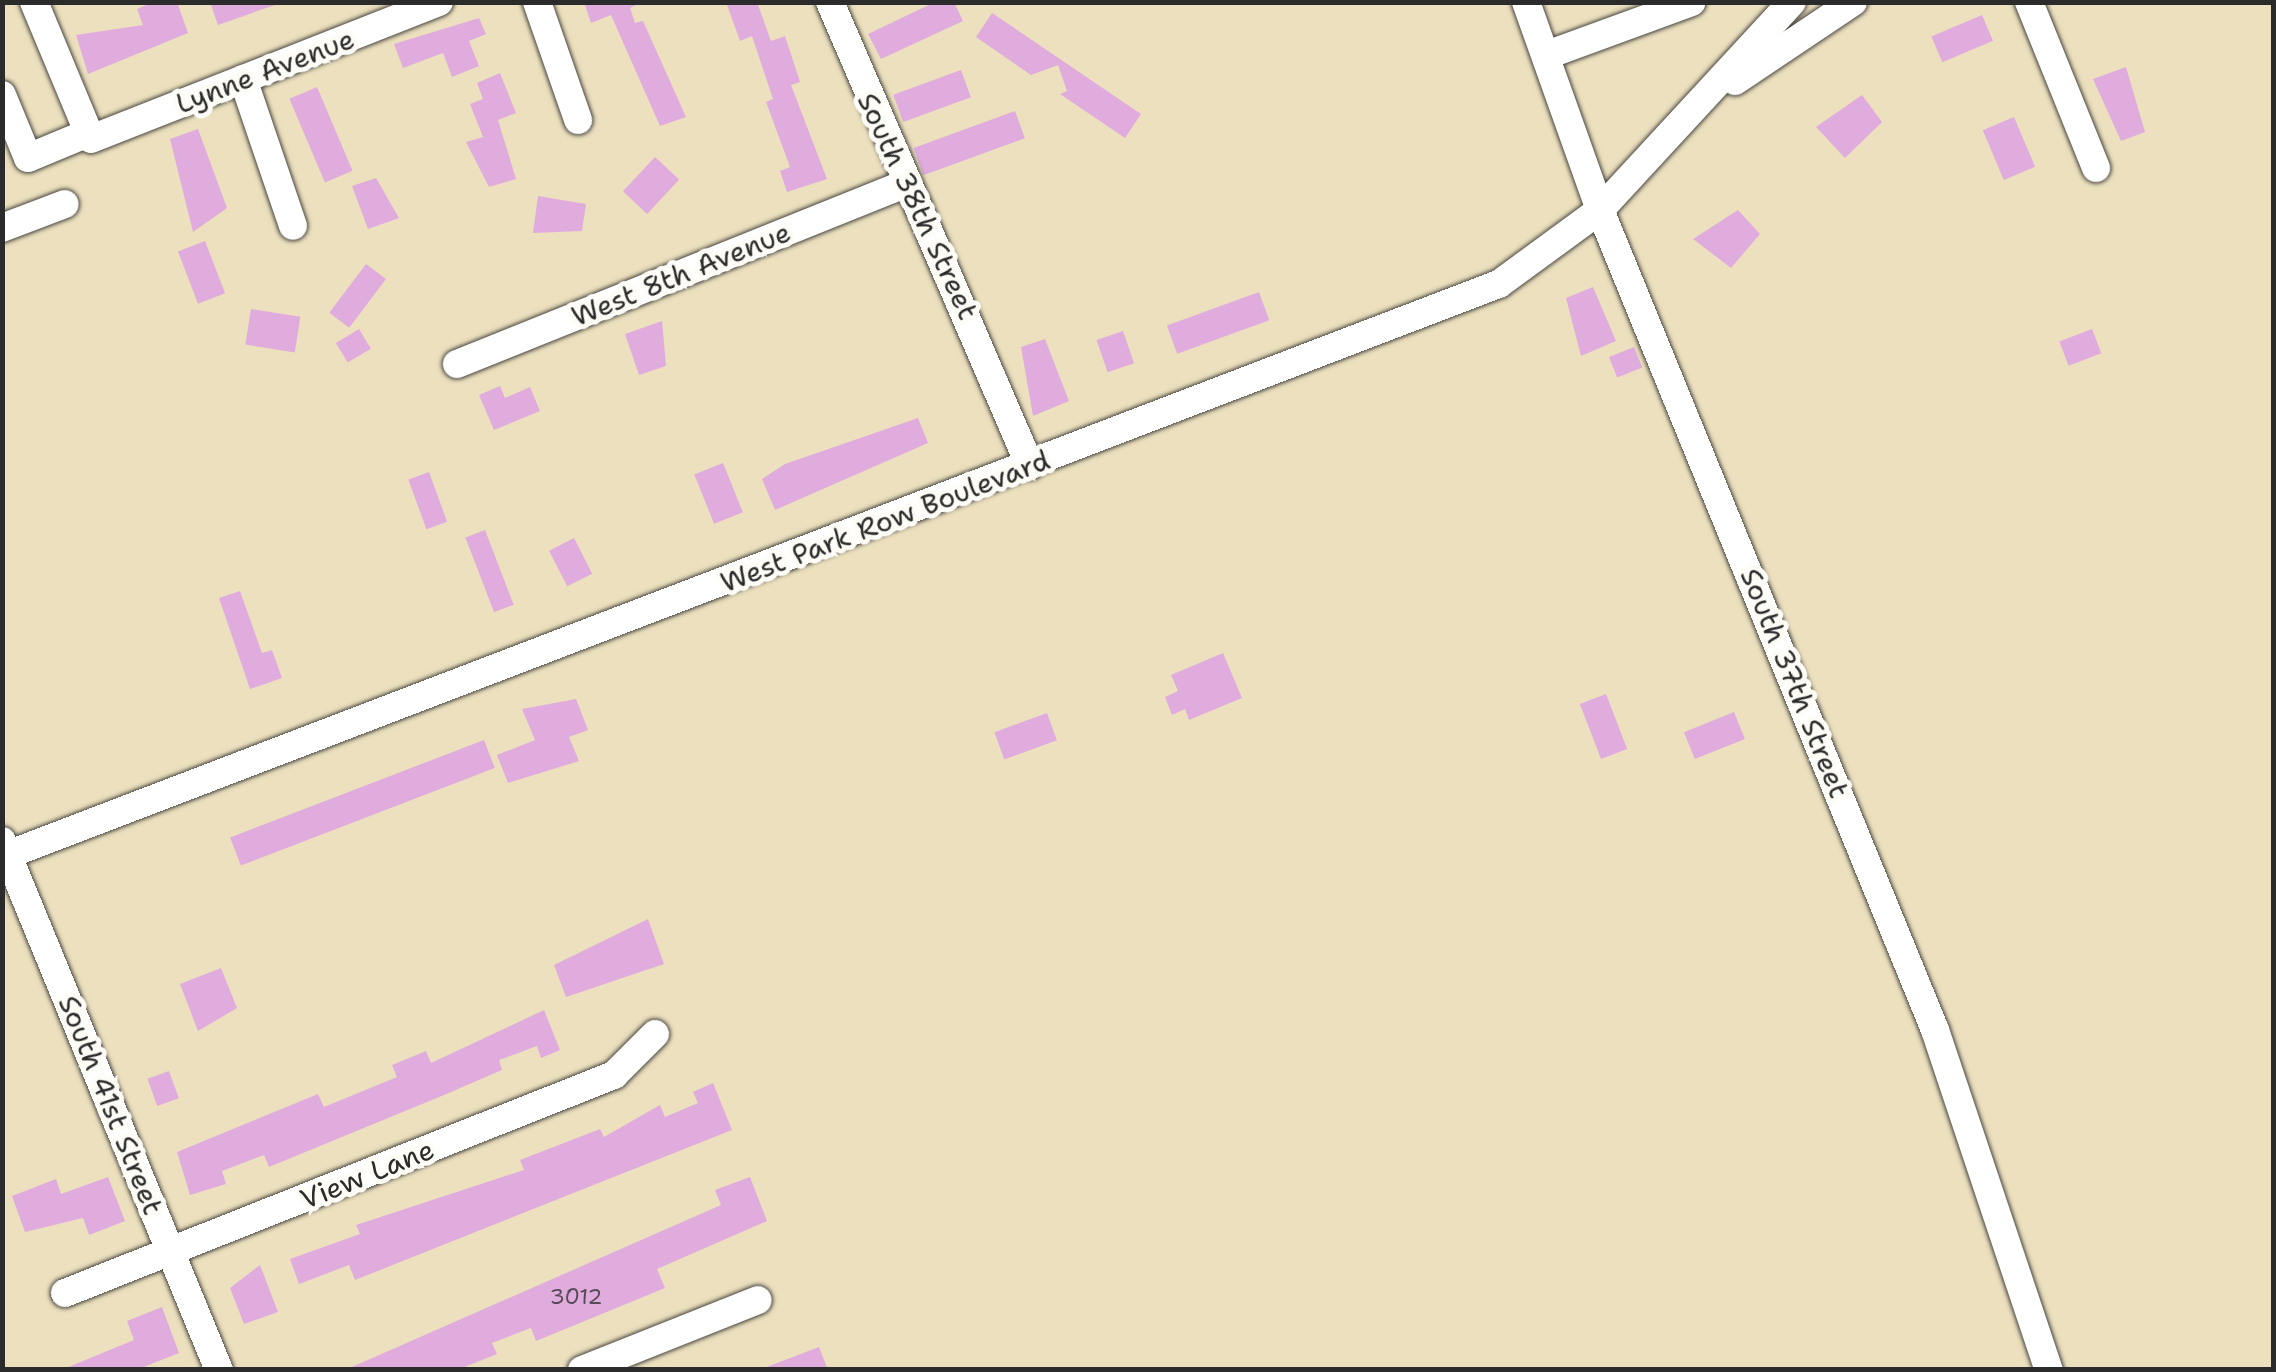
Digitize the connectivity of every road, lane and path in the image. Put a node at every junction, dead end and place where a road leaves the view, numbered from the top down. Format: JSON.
{"nodes":[{"id":1,"x":34,"y":2,"type":"edge"},
{"id":2,"x":438,"y":2,"type":"edge"},
{"id":3,"x":537,"y":2,"type":"edge"},
{"id":4,"x":830,"y":2,"type":"edge"},
{"id":5,"x":1526,"y":2,"type":"edge"},
{"id":6,"x":1692,"y":2,"type":"edge"},
{"id":7,"x":1792,"y":2,"type":"edge"},
{"id":8,"x":1853,"y":2,"type":"edge"},
{"id":9,"x":2028,"y":2,"type":"edge"},
{"id":10,"x":1547,"y":55,"type":"junction"},
{"id":11,"x":243,"y":79,"type":"junction"},
{"id":12,"x":2,"y":95,"type":"edge"},
{"id":13,"x":1713,"y":96,"type":"junction"},
{"id":14,"x":578,"y":120,"type":"dead end"},
{"id":15,"x":89,"y":136,"type":"junction"},
{"id":16,"x":2096,"y":168,"type":"dead end"},
{"id":17,"x":904,"y":184,"type":"junction"},
{"id":18,"x":65,"y":204,"type":"dead end"},
{"id":19,"x":1600,"y":210,"type":"junction"},
{"id":20,"x":293,"y":226,"type":"dead end"},
{"id":21,"x":2,"y":228,"type":"edge"},
{"id":22,"x":457,"y":364,"type":"dead end"},
{"id":23,"x":1030,"y":466,"type":"junction"},
{"id":24,"x":4,"y":851,"type":"edge"},
{"id":25,"x":654,"y":1034,"type":"dead end"},
{"id":26,"x":171,"y":1252,"type":"junction"},
{"id":27,"x":65,"y":1293,"type":"dead end"},
{"id":28,"x":758,"y":1300,"type":"dead end"},
{"id":29,"x":219,"y":1370,"type":"edge"},
{"id":30,"x":582,"y":1370,"type":"edge"},
{"id":31,"x":2050,"y":1370,"type":"edge"}],
"edges":[{"from":1,"to":15,"type":"street"},
{"from":2,"to":11,"type":"street","name":"Lynne Avenue"},
{"from":3,"to":14,"type":"street"},
{"from":4,"to":17,"type":"street","name":"South 38th Street"},
{"from":5,"to":10,"type":"street","name":"South 37th Street"},
{"from":6,"to":10,"type":"street"},
{"from":7,"to":13,"type":"street","name":"West Park Row Boulevard"},
{"from":8,"to":13,"type":"street","name":"West Park Row Boulevard"},
{"from":9,"to":16,"type":"street"},
{"from":10,"to":19,"type":"street","name":"South 37th Street"},
{"from":11,"to":15,"type":"street","name":"Lynne Avenue"},
{"from":11,"to":20,"type":"street"},
{"from":12,"to":15,"type":"street","name":"Lynne Avenue"},
{"from":13,"to":19,"type":"street","name":"West Park Row Boulevard"},
{"from":17,"to":22,"type":"street","name":"West 8th Avenue"},
{"from":17,"to":23,"type":"street","name":"South 38th Street"},
{"from":18,"to":21,"type":"street"},
{"from":19,"to":23,"type":"street","name":"West Park Row Boulevard"},
{"from":19,"to":31,"type":"street","name":"South 37th Street"},
{"from":23,"to":24,"type":"street","name":"West Park Row Boulevard"},
{"from":24,"to":26,"type":"street","name":"South 41st Street"},
{"from":25,"to":26,"type":"street","name":"View Lane"},
{"from":26,"to":27,"type":"street","name":"View Lane"},
{"from":26,"to":29,"type":"street","name":"South 41st Street"},
{"from":28,"to":30,"type":"street"}]}
